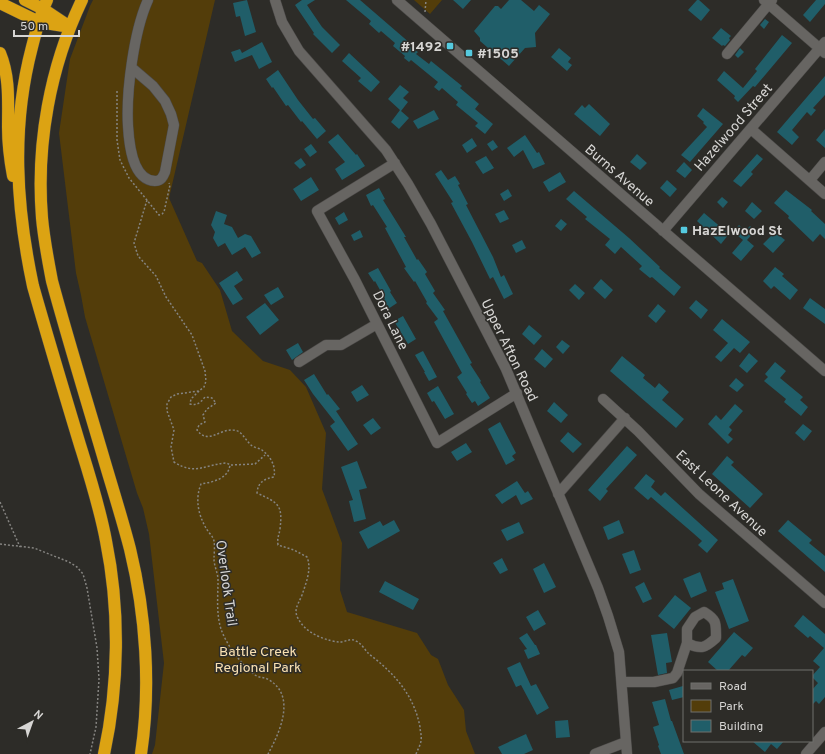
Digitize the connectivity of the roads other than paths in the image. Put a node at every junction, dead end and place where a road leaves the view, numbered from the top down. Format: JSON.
{"nodes":[{"id":1,"x":25,"y":0,"type":"edge"},
{"id":2,"x":82,"y":0,"type":"edge"},
{"id":3,"x":148,"y":0,"type":"edge"},
{"id":4,"x":275,"y":0,"type":"edge"},
{"id":5,"x":397,"y":0,"type":"edge"},
{"id":6,"x":769,"y":1,"type":"edge"},
{"id":7,"x":0,"y":3,"type":"edge"},
{"id":8,"x":45,"y":4,"type":"edge"},
{"id":9,"x":38,"y":22,"type":"junction"},
{"id":10,"x":70,"y":27,"type":"junction"},
{"id":11,"x":823,"y":48,"type":"edge"},
{"id":12,"x":0,"y":53,"type":"edge"},
{"id":13,"x":728,"y":54,"type":"dead end"},
{"id":14,"x":132,"y":68,"type":"junction"},
{"id":15,"x":751,"y":129,"type":"junction"},
{"id":16,"x":825,"y":162,"type":"edge"},
{"id":17,"x":395,"y":163,"type":"junction"},
{"id":18,"x":810,"y":180,"type":"junction"},
{"id":19,"x":825,"y":194,"type":"edge"},
{"id":20,"x":20,"y":213,"type":"junction"},
{"id":21,"x":663,"y":231,"type":"junction"},
{"id":22,"x":377,"y":324,"type":"junction"},
{"id":23,"x":299,"y":362,"type":"dead end"},
{"id":24,"x":825,"y":370,"type":"edge"},
{"id":25,"x":517,"y":393,"type":"junction"},
{"id":26,"x":603,"y":399,"type":"dead end"},
{"id":27,"x":625,"y":418,"type":"junction"},
{"id":28,"x":558,"y":494,"type":"junction"},
{"id":29,"x":825,"y":603,"type":"edge"},
{"id":30,"x":687,"y":643,"type":"dead end"},
{"id":31,"x":622,"y":682,"type":"junction"},
{"id":32,"x":825,"y":732,"type":"edge"},
{"id":33,"x":626,"y":742,"type":"junction"},
{"id":34,"x":104,"y":754,"type":"edge"},
{"id":35,"x":140,"y":754,"type":"edge"},
{"id":36,"x":595,"y":754,"type":"edge"},
{"id":37,"x":627,"y":754,"type":"edge"},
{"id":38,"x":806,"y":754,"type":"edge"}],
"edges":[{"from":1,"to":8,"type":"highway"},
{"from":2,"to":10,"type":"highway"},
{"from":3,"to":14,"type":"street"},
{"from":4,"to":17,"type":"street","name":"Upper Afton Road"},
{"from":5,"to":21,"type":"street","name":"Burns Avenue"},
{"from":6,"to":11,"type":"street"},
{"from":6,"to":13,"type":"street"},
{"from":7,"to":9,"type":"highway"},
{"from":8,"to":9,"type":"highway"},
{"from":8,"to":10,"type":"highway"},
{"from":9,"to":10,"type":"highway"},
{"from":9,"to":20,"type":"highway"},
{"from":10,"to":35,"type":"highway"},
{"from":11,"to":15,"type":"street","name":"Hazelwood Street"},
{"from":12,"to":20,"type":"highway"},
{"from":14,"to":14,"type":"street"},
{"from":15,"to":18,"type":"street"},
{"from":15,"to":21,"type":"street","name":"Hazelwood Street"},
{"from":16,"to":18,"type":"street"},
{"from":17,"to":22,"type":"street","name":"Dora Lane"},
{"from":17,"to":25,"type":"street","name":"Upper Afton Road"},
{"from":18,"to":19,"type":"street"},
{"from":20,"to":34,"type":"highway"},
{"from":21,"to":24,"type":"street","name":"Burns Avenue"},
{"from":22,"to":23,"type":"street"},
{"from":22,"to":25,"type":"street","name":"Dora Lane"},
{"from":25,"to":28,"type":"street","name":"Upper Afton Road"},
{"from":26,"to":27,"type":"street","name":"East Leone Avenue"},
{"from":27,"to":28,"type":"street"},
{"from":27,"to":29,"type":"street","name":"East Leone Avenue"},
{"from":28,"to":31,"type":"street","name":"Upper Afton Road"},
{"from":30,"to":31,"type":"street"},
{"from":31,"to":33,"type":"street","name":"Upper Afton Road"},
{"from":32,"to":38,"type":"street"},
{"from":33,"to":36,"type":"street"},
{"from":33,"to":37,"type":"street","name":"Upper Afton Road"}]}
